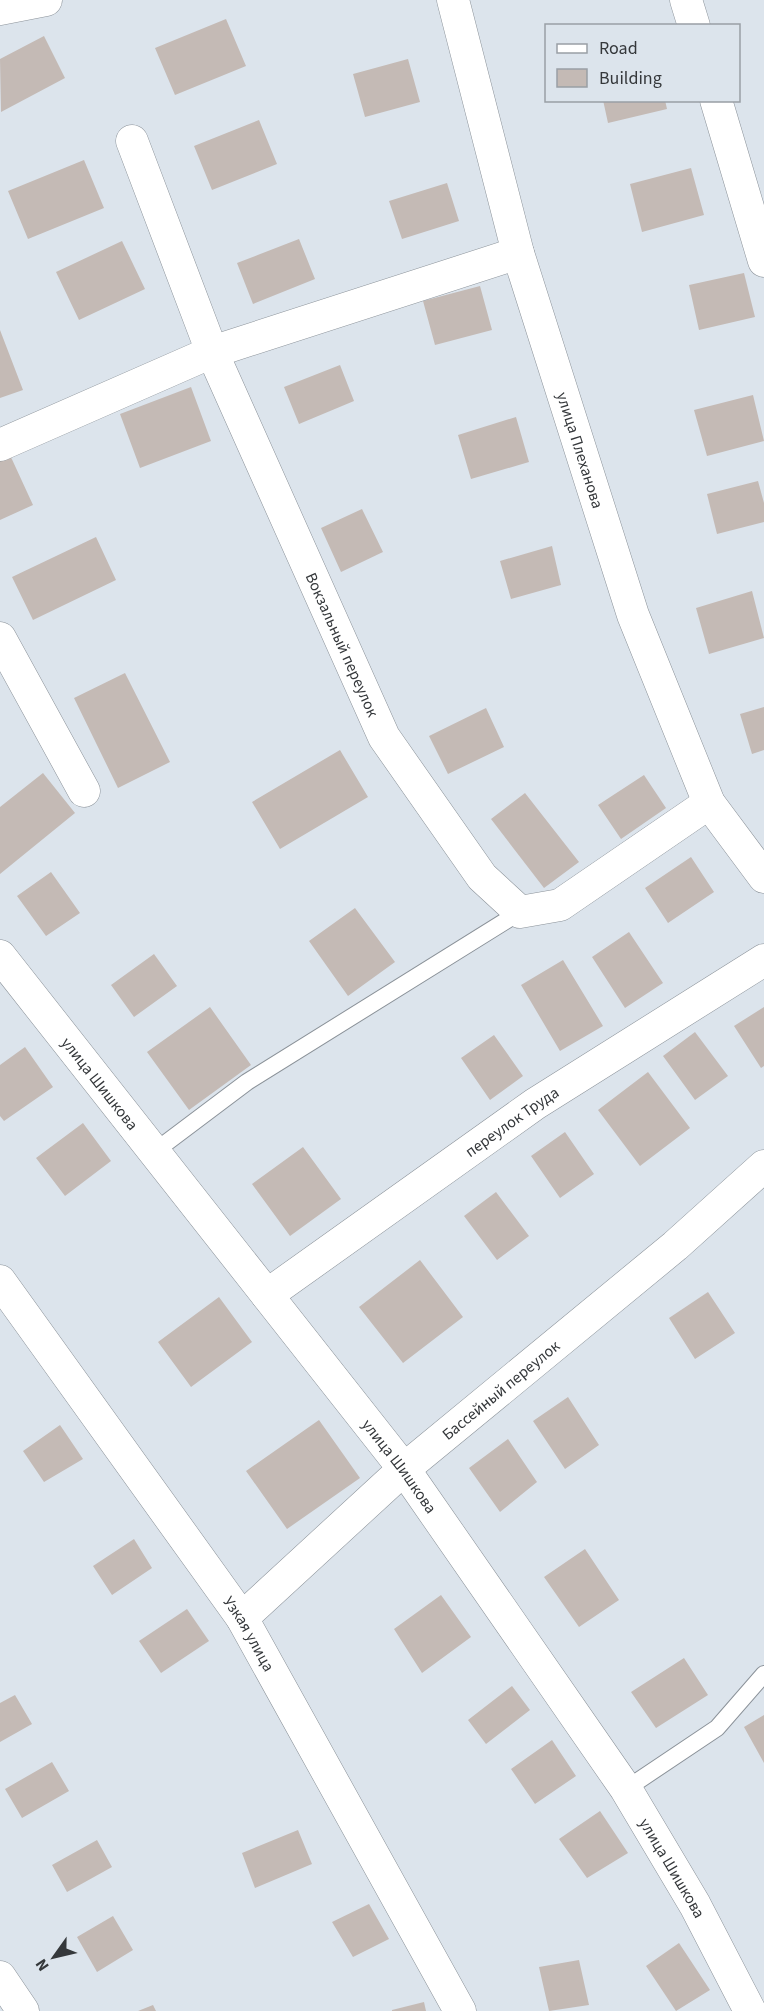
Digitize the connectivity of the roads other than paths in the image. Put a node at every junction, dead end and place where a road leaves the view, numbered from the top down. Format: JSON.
{"nodes":[{"id":1,"x":46,"y":0,"type":"edge"},
{"id":2,"x":453,"y":0,"type":"edge"},
{"id":3,"x":686,"y":0,"type":"edge"},
{"id":4,"x":0,"y":9,"type":"edge"},
{"id":5,"x":693,"y":24,"type":"edge"},
{"id":6,"x":717,"y":102,"type":"edge"},
{"id":7,"x":132,"y":141,"type":"dead end"},
{"id":8,"x":518,"y":253,"type":"junction"},
{"id":9,"x":764,"y":261,"type":"edge"},
{"id":10,"x":212,"y":352,"type":"junction"},
{"id":11,"x":0,"y":445,"type":"edge"},
{"id":12,"x":0,"y":638,"type":"edge"},
{"id":13,"x":84,"y":791,"type":"dead end"},
{"id":14,"x":709,"y":803,"type":"junction"},
{"id":15,"x":764,"y":877,"type":"edge"},
{"id":16,"x":520,"y":912,"type":"junction"},
{"id":17,"x":0,"y":956,"type":"edge"},
{"id":18,"x":764,"y":960,"type":"edge"},
{"id":19,"x":154,"y":1152,"type":"junction"},
{"id":20,"x":764,"y":1166,"type":"edge"},
{"id":21,"x":0,"y":1281,"type":"edge"},
{"id":22,"x":267,"y":1295,"type":"junction"},
{"id":23,"x":404,"y":1469,"type":"junction"},
{"id":24,"x":242,"y":1618,"type":"junction"},
{"id":25,"x":764,"y":1674,"type":"edge"},
{"id":26,"x":626,"y":1789,"type":"junction"},
{"id":27,"x":0,"y":1977,"type":"edge"},
{"id":28,"x":23,"y":2011,"type":"edge"},
{"id":29,"x":460,"y":2011,"type":"edge"},
{"id":30,"x":750,"y":2011,"type":"edge"}],
"edges":[{"from":1,"to":4,"type":"street"},
{"from":2,"to":8,"type":"street","name":"улица Плеханова"},
{"from":3,"to":5,"type":"street"},
{"from":6,"to":9,"type":"street"},
{"from":7,"to":10,"type":"street","name":"Вокзальный переулок"},
{"from":8,"to":10,"type":"street"},
{"from":8,"to":14,"type":"street","name":"улица Плеханова"},
{"from":10,"to":11,"type":"street"},
{"from":10,"to":16,"type":"street","name":"Вокзальный переулок"},
{"from":12,"to":13,"type":"street"},
{"from":14,"to":15,"type":"street","name":"улица Плеханова"},
{"from":14,"to":16,"type":"street"},
{"from":16,"to":19,"type":"lane"},
{"from":17,"to":19,"type":"street","name":"улица Шишкова"},
{"from":18,"to":22,"type":"street","name":"переулок Труда"},
{"from":19,"to":22,"type":"street","name":"улица Шишкова"},
{"from":20,"to":23,"type":"street","name":"Бассейный переулок"},
{"from":21,"to":24,"type":"street","name":"Узкая улица"},
{"from":22,"to":23,"type":"street","name":"улица Шишкова"},
{"from":23,"to":24,"type":"street","name":"Бассейный переулок"},
{"from":23,"to":26,"type":"street","name":"улица Шишкова"},
{"from":24,"to":29,"type":"street","name":"Узкая улица"},
{"from":25,"to":26,"type":"lane"},
{"from":26,"to":30,"type":"street","name":"улица Шишкова"},
{"from":27,"to":28,"type":"street"}]}
